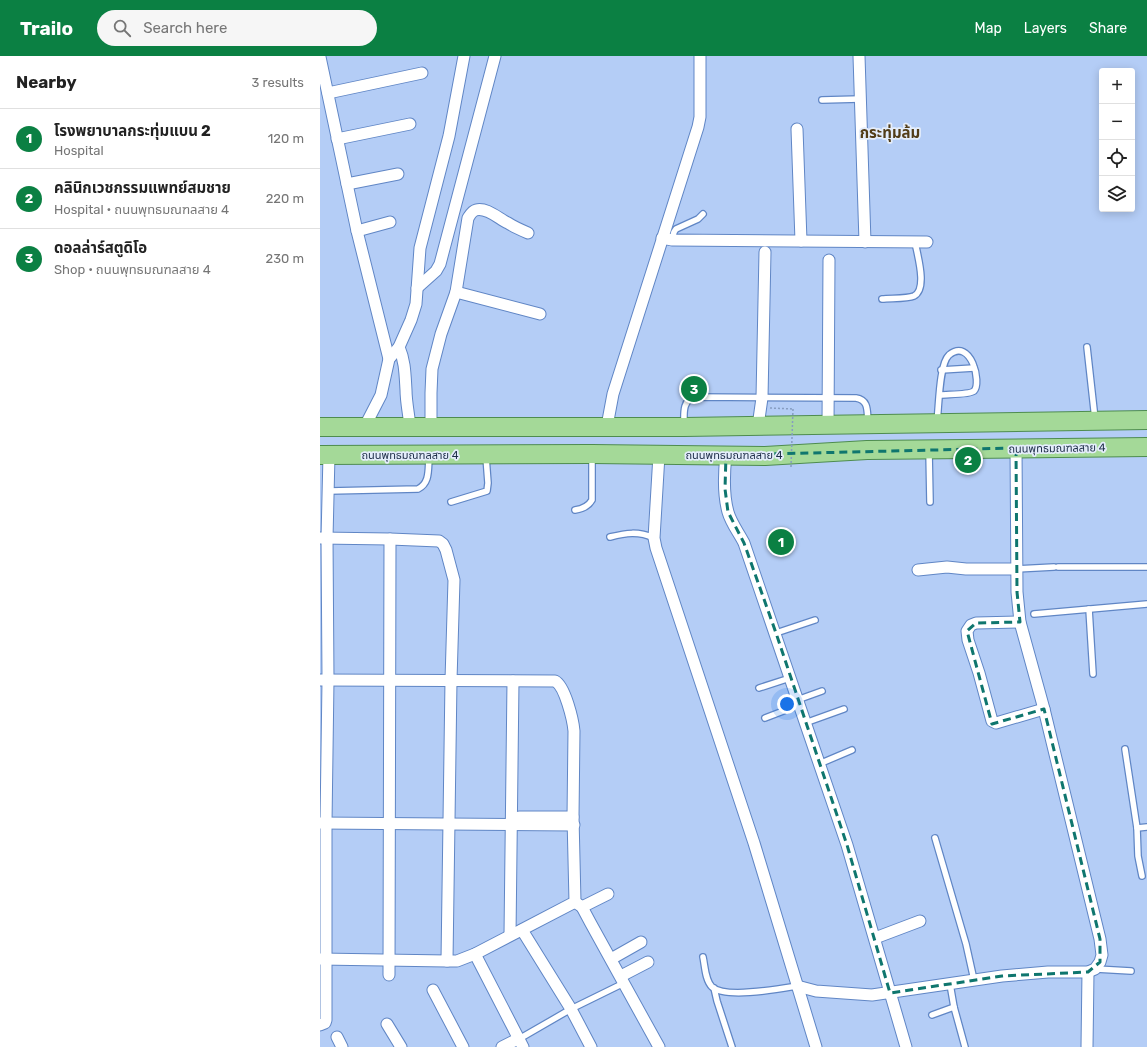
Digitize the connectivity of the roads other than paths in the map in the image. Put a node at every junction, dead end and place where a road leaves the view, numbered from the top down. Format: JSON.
{"nodes":[{"id":1,"x":464,"y":56,"type":"edge"},
{"id":2,"x":495,"y":56,"type":"edge"},
{"id":3,"x":700,"y":56,"type":"edge"},
{"id":4,"x":858,"y":56,"type":"edge"},
{"id":5,"x":320,"y":57,"type":"edge"},
{"id":6,"x":422,"y":74,"type":"dead end"},
{"id":7,"x":328,"y":93,"type":"junction"},
{"id":8,"x":860,"y":99,"type":"junction"},
{"id":9,"x":822,"y":100,"type":"dead end"},
{"id":10,"x":410,"y":124,"type":"dead end"},
{"id":11,"x":798,"y":129,"type":"dead end"},
{"id":12,"x":337,"y":139,"type":"junction"},
{"id":13,"x":398,"y":174,"type":"dead end"},
{"id":14,"x":347,"y":184,"type":"junction"},
{"id":15,"x":703,"y":214,"type":"dead end"},
{"id":16,"x":390,"y":222,"type":"dead end"},
{"id":17,"x":357,"y":231,"type":"junction"},
{"id":18,"x":528,"y":233,"type":"dead end"},
{"id":19,"x":667,"y":239,"type":"junction"},
{"id":20,"x":801,"y":241,"type":"junction"},
{"id":21,"x":865,"y":242,"type":"junction"},
{"id":22,"x":915,"y":242,"type":"junction"},
{"id":23,"x":927,"y":242,"type":"dead end"},
{"id":24,"x":765,"y":252,"type":"dead end"},
{"id":25,"x":830,"y":260,"type":"dead end"},
{"id":26,"x":417,"y":288,"type":"junction"},
{"id":27,"x":456,"y":292,"type":"junction"},
{"id":28,"x":882,"y":299,"type":"dead end"},
{"id":29,"x":540,"y":314,"type":"dead end"},
{"id":30,"x":399,"y":347,"type":"junction"},
{"id":31,"x":1087,"y":347,"type":"dead end"},
{"id":32,"x":389,"y":359,"type":"junction"},
{"id":33,"x":974,"y":368,"type":"junction"},
{"id":34,"x":942,"y":370,"type":"junction"},
{"id":35,"x":940,"y":394,"type":"junction"},
{"id":36,"x":828,"y":398,"type":"junction"},
{"id":37,"x":761,"y":403,"type":"junction"},
{"id":38,"x":1095,"y":420,"type":"junction"},
{"id":39,"x":1147,"y":420,"type":"edge"},
{"id":40,"x":868,"y":424,"type":"junction"},
{"id":41,"x":936,"y":424,"type":"junction"},
{"id":42,"x":828,"y":425,"type":"junction"},
{"id":43,"x":606,"y":426,"type":"junction"},
{"id":44,"x":758,"y":426,"type":"junction"},
{"id":45,"x":410,"y":427,"type":"junction"},
{"id":46,"x":440,"y":427,"type":"junction"},
{"id":47,"x":684,"y":427,"type":"junction"},
{"id":48,"x":320,"y":428,"type":"edge"},
{"id":49,"x":364,"y":428,"type":"junction"},
{"id":50,"x":1147,"y":447,"type":"edge"},
{"id":51,"x":1016,"y":448,"type":"junction"},
{"id":52,"x":929,"y":449,"type":"junction"},
{"id":53,"x":592,"y":454,"type":"junction"},
{"id":54,"x":660,"y":454,"type":"junction"},
{"id":55,"x":324,"y":455,"type":"edge"},
{"id":56,"x":429,"y":455,"type":"junction"},
{"id":57,"x":479,"y":455,"type":"junction"},
{"id":58,"x":726,"y":456,"type":"junction"},
{"id":59,"x":329,"y":491,"type":"junction"},
{"id":60,"x":451,"y":502,"type":"dead end"},
{"id":61,"x":930,"y":502,"type":"dead end"},
{"id":62,"x":575,"y":510,"type":"dead end"},
{"id":63,"x":610,"y":537,"type":"dead end"},
{"id":64,"x":324,"y":538,"type":"edge"},
{"id":65,"x":654,"y":538,"type":"junction"},
{"id":66,"x":390,"y":539,"type":"junction"},
{"id":67,"x":1147,"y":567,"type":"edge"},
{"id":68,"x":1016,"y":569,"type":"junction"},
{"id":69,"x":918,"y":570,"type":"dead end"},
{"id":70,"x":1147,"y":604,"type":"edge"},
{"id":71,"x":1089,"y":609,"type":"junction"},
{"id":72,"x":1034,"y":614,"type":"dead end"},
{"id":73,"x":815,"y":620,"type":"dead end"},
{"id":74,"x":1020,"y":622,"type":"junction"},
{"id":75,"x":776,"y":633,"type":"junction"},
{"id":76,"x":1093,"y":674,"type":"dead end"},
{"id":77,"x":790,"y":678,"type":"junction"},
{"id":78,"x":324,"y":680,"type":"edge"},
{"id":79,"x":390,"y":680,"type":"junction"},
{"id":80,"x":451,"y":680,"type":"junction"},
{"id":81,"x":513,"y":681,"type":"junction"},
{"id":82,"x":759,"y":688,"type":"dead end"},
{"id":83,"x":822,"y":691,"type":"dead end"},
{"id":84,"x":798,"y":702,"type":"junction"},
{"id":85,"x":844,"y":709,"type":"dead end"},
{"id":86,"x":1044,"y":709,"type":"junction"},
{"id":87,"x":765,"y":718,"type":"dead end"},
{"id":88,"x":805,"y":723,"type":"junction"},
{"id":89,"x":1125,"y":749,"type":"dead end"},
{"id":90,"x":852,"y":750,"type":"dead end"},
{"id":91,"x":819,"y":764,"type":"junction"},
{"id":92,"x":323,"y":820,"type":"edge"},
{"id":93,"x":389,"y":820,"type":"junction"},
{"id":94,"x":450,"y":820,"type":"junction"},
{"id":95,"x":512,"y":820,"type":"junction"},
{"id":96,"x":574,"y":821,"type":"junction"},
{"id":97,"x":1147,"y":827,"type":"edge"},
{"id":98,"x":1137,"y":828,"type":"junction"},
{"id":99,"x":935,"y":838,"type":"dead end"},
{"id":100,"x":1142,"y":876,"type":"dead end"},
{"id":101,"x":608,"y":894,"type":"dead end"},
{"id":102,"x":578,"y":904,"type":"junction"},
{"id":103,"x":920,"y":922,"type":"dead end"},
{"id":104,"x":522,"y":930,"type":"junction"},
{"id":105,"x":510,"y":935,"type":"junction"},
{"id":106,"x":875,"y":938,"type":"junction"},
{"id":107,"x":641,"y":942,"type":"dead end"},
{"id":108,"x":475,"y":954,"type":"junction"},
{"id":109,"x":703,"y":957,"type":"dead end"},
{"id":110,"x":323,"y":959,"type":"edge"},
{"id":111,"x":611,"y":959,"type":"junction"},
{"id":112,"x":389,"y":960,"type":"junction"},
{"id":113,"x":447,"y":961,"type":"junction"},
{"id":114,"x":648,"y":962,"type":"dead end"},
{"id":115,"x":1092,"y":971,"type":"junction"},
{"id":116,"x":1131,"y":971,"type":"dead end"},
{"id":117,"x":389,"y":975,"type":"dead end"},
{"id":118,"x":623,"y":980,"type":"junction"},
{"id":119,"x":974,"y":980,"type":"junction"},
{"id":120,"x":950,"y":984,"type":"junction"},
{"id":121,"x":797,"y":986,"type":"junction"},
{"id":122,"x":714,"y":988,"type":"junction"},
{"id":123,"x":433,"y":990,"type":"dead end"},
{"id":124,"x":890,"y":993,"type":"junction"},
{"id":125,"x":954,"y":1007,"type":"junction"},
{"id":126,"x":571,"y":1009,"type":"junction"},
{"id":127,"x":932,"y":1015,"type":"dead end"},
{"id":128,"x":387,"y":1024,"type":"dead end"},
{"id":129,"x":320,"y":1025,"type":"edge"},
{"id":130,"x":521,"y":1043,"type":"edge"},
{"id":131,"x":401,"y":1047,"type":"edge"},
{"id":132,"x":463,"y":1047,"type":"edge"},
{"id":133,"x":502,"y":1047,"type":"edge"},
{"id":134,"x":591,"y":1047,"type":"edge"},
{"id":135,"x":659,"y":1047,"type":"edge"},
{"id":136,"x":732,"y":1047,"type":"edge"},
{"id":137,"x":816,"y":1047,"type":"edge"},
{"id":138,"x":906,"y":1047,"type":"edge"},
{"id":139,"x":965,"y":1047,"type":"edge"},
{"id":140,"x":1087,"y":1047,"type":"edge"}],
"edges":[{"from":1,"to":26,"type":"street"},
{"from":2,"to":26,"type":"street"},
{"from":3,"to":19,"type":"street"},
{"from":4,"to":8,"type":"street"},
{"from":5,"to":7,"type":"street"},
{"from":6,"to":7,"type":"street"},
{"from":7,"to":12,"type":"street"},
{"from":8,"to":9,"type":"lane"},
{"from":8,"to":21,"type":"street"},
{"from":10,"to":12,"type":"street"},
{"from":11,"to":20,"type":"street"},
{"from":12,"to":14,"type":"street"},
{"from":13,"to":14,"type":"street"},
{"from":14,"to":17,"type":"street"},
{"from":15,"to":19,"type":"lane"},
{"from":16,"to":17,"type":"street"},
{"from":17,"to":32,"type":"street"},
{"from":18,"to":27,"type":"street"},
{"from":19,"to":20,"type":"street"},
{"from":19,"to":43,"type":"street"},
{"from":20,"to":21,"type":"street"},
{"from":21,"to":22,"type":"street"},
{"from":22,"to":23,"type":"street"},
{"from":22,"to":28,"type":"lane"},
{"from":24,"to":37,"type":"street"},
{"from":25,"to":36,"type":"street"},
{"from":26,"to":30,"type":"street"},
{"from":27,"to":29,"type":"street"},
{"from":27,"to":46,"type":"street"},
{"from":30,"to":32,"type":"street"},
{"from":30,"to":45,"type":"street"},
{"from":31,"to":38,"type":"lane"},
{"from":32,"to":49,"type":"street"},
{"from":33,"to":34,"type":"lane"},
{"from":33,"to":34,"type":"lane"},
{"from":33,"to":35,"type":"lane"},
{"from":34,"to":35,"type":"lane"},
{"from":35,"to":41,"type":"lane"},
{"from":36,"to":37,"type":"lane"},
{"from":36,"to":40,"type":"lane"},
{"from":36,"to":42,"type":"street"},
{"from":37,"to":44,"type":"street"},
{"from":37,"to":47,"type":"lane"},
{"from":38,"to":39,"type":"main road"},
{"from":38,"to":41,"type":"main road"},
{"from":40,"to":41,"type":"main road"},
{"from":40,"to":42,"type":"main road"},
{"from":42,"to":44,"type":"main road"},
{"from":43,"to":46,"type":"main road"},
{"from":43,"to":47,"type":"main road"},
{"from":44,"to":47,"type":"main road"},
{"from":45,"to":46,"type":"main road"},
{"from":45,"to":49,"type":"main road"},
{"from":46,"to":57,"type":"main road"},
{"from":48,"to":49,"type":"main road"},
{"from":50,"to":51,"type":"main road","name":"ถนนพุทธมณฑลสาย 4"},
{"from":51,"to":52,"type":"main road","name":"ถนนพุทธมณฑลสาย 4"},
{"from":51,"to":68,"type":"street"},
{"from":52,"to":58,"type":"main road","name":"ถนนพุทธมณฑลสาย 4"},
{"from":52,"to":61,"type":"lane"},
{"from":53,"to":54,"type":"main road","name":"ถนนพุทธมณฑลสาย 4"},
{"from":53,"to":57,"type":"main road","name":"ถนนพุทธมณฑลสาย 4"},
{"from":53,"to":62,"type":"lane"},
{"from":54,"to":58,"type":"main road","name":"ถนนพุทธมณฑลสาย 4"},
{"from":54,"to":65,"type":"street"},
{"from":55,"to":56,"type":"main road","name":"ถนนพุทธมณฑลสาย 4"},
{"from":55,"to":59,"type":"street"},
{"from":56,"to":57,"type":"main road","name":"ถนนพุทธมณฑลสาย 4"},
{"from":56,"to":59,"type":"lane"},
{"from":57,"to":60,"type":"lane"},
{"from":58,"to":75,"type":"street"},
{"from":59,"to":64,"type":"street"},
{"from":63,"to":65,"type":"lane"},
{"from":64,"to":66,"type":"street"},
{"from":64,"to":78,"type":"street"},
{"from":65,"to":121,"type":"street"},
{"from":66,"to":79,"type":"street"},
{"from":66,"to":80,"type":"street"},
{"from":67,"to":68,"type":"lane"},
{"from":68,"to":69,"type":"street"},
{"from":68,"to":74,"type":"street"},
{"from":70,"to":71,"type":"lane"},
{"from":71,"to":72,"type":"lane"},
{"from":71,"to":76,"type":"lane"},
{"from":73,"to":75,"type":"lane"},
{"from":74,"to":86,"type":"street"},
{"from":74,"to":86,"type":"street"},
{"from":75,"to":77,"type":"street"},
{"from":77,"to":82,"type":"lane"},
{"from":77,"to":84,"type":"street"},
{"from":78,"to":79,"type":"street"},
{"from":78,"to":92,"type":"street"},
{"from":79,"to":80,"type":"street"},
{"from":79,"to":93,"type":"street"},
{"from":80,"to":81,"type":"street"},
{"from":80,"to":94,"type":"street"},
{"from":81,"to":95,"type":"street"},
{"from":81,"to":96,"type":"street"},
{"from":83,"to":84,"type":"lane"},
{"from":84,"to":87,"type":"lane"},
{"from":84,"to":88,"type":"street"},
{"from":85,"to":88,"type":"lane"},
{"from":86,"to":115,"type":"street"},
{"from":88,"to":91,"type":"street"},
{"from":89,"to":98,"type":"lane"},
{"from":90,"to":91,"type":"lane"},
{"from":91,"to":106,"type":"street"},
{"from":92,"to":93,"type":"street"},
{"from":92,"to":110,"type":"street"},
{"from":93,"to":94,"type":"street"},
{"from":93,"to":112,"type":"street"},
{"from":94,"to":95,"type":"street"},
{"from":94,"to":113,"type":"street"},
{"from":95,"to":96,"type":"street"},
{"from":95,"to":105,"type":"street"},
{"from":96,"to":102,"type":"street"},
{"from":97,"to":98,"type":"lane"},
{"from":98,"to":100,"type":"lane"},
{"from":99,"to":119,"type":"lane"},
{"from":101,"to":102,"type":"street"},
{"from":102,"to":104,"type":"street"},
{"from":102,"to":111,"type":"street"},
{"from":103,"to":106,"type":"street"},
{"from":104,"to":105,"type":"street"},
{"from":104,"to":126,"type":"street"},
{"from":105,"to":108,"type":"street"},
{"from":106,"to":124,"type":"street"},
{"from":107,"to":111,"type":"street"},
{"from":108,"to":113,"type":"street"},
{"from":108,"to":130,"type":"street"},
{"from":109,"to":122,"type":"lane"},
{"from":110,"to":112,"type":"street"},
{"from":110,"to":129,"type":"street"},
{"from":111,"to":118,"type":"street"},
{"from":112,"to":113,"type":"street"},
{"from":112,"to":117,"type":"street"},
{"from":114,"to":118,"type":"street"},
{"from":115,"to":116,"type":"lane"},
{"from":115,"to":119,"type":"street"},
{"from":115,"to":140,"type":"street"},
{"from":118,"to":126,"type":"lane"},
{"from":118,"to":135,"type":"street"},
{"from":119,"to":120,"type":"street"},
{"from":120,"to":124,"type":"street"},
{"from":120,"to":125,"type":"lane"},
{"from":121,"to":122,"type":"lane"},
{"from":121,"to":124,"type":"street"},
{"from":121,"to":137,"type":"street"},
{"from":122,"to":136,"type":"lane"},
{"from":123,"to":132,"type":"street"},
{"from":124,"to":138,"type":"street"},
{"from":125,"to":127,"type":"lane"},
{"from":125,"to":139,"type":"lane"},
{"from":126,"to":130,"type":"lane"},
{"from":126,"to":134,"type":"street"},
{"from":128,"to":131,"type":"street"},
{"from":130,"to":133,"type":"street"}]}
